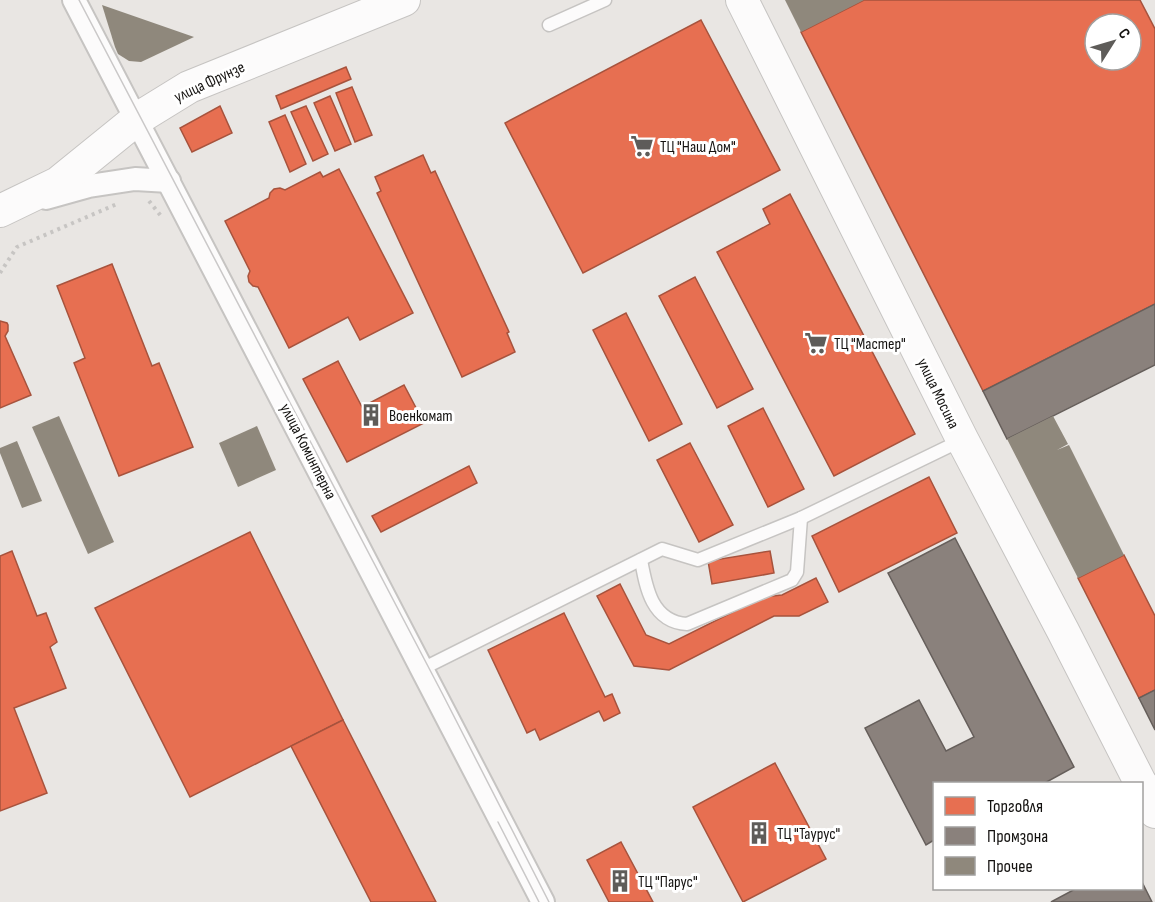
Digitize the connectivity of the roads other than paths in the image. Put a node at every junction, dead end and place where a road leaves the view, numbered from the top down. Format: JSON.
{"nodes":[{"id":1,"x":74,"y":0,"type":"edge"},
{"id":2,"x":404,"y":0,"type":"edge"},
{"id":3,"x":605,"y":0,"type":"edge"},
{"id":4,"x":742,"y":0,"type":"edge"},
{"id":5,"x":549,"y":25,"type":"dead end"},
{"id":6,"x":137,"y":119,"type":"junction"},
{"id":7,"x":169,"y":182,"type":"junction"},
{"id":8,"x":1,"y":211,"type":"edge"},
{"id":9,"x":962,"y":439,"type":"junction"},
{"id":10,"x":801,"y":518,"type":"junction"},
{"id":11,"x":641,"y":560,"type":"junction"},
{"id":12,"x":422,"y":669,"type":"junction"},
{"id":13,"x":1140,"y":782,"type":"edge"},
{"id":14,"x":1143,"y":788,"type":"edge"},
{"id":15,"x":1155,"y":812,"type":"edge"},
{"id":16,"x":543,"y":902,"type":"edge"}],
"edges":[{"from":1,"to":6,"type":"street","name":"улица Коминтерна"},
{"from":2,"to":6,"type":"main road","name":"улица Фрунзе"},
{"from":3,"to":5,"type":"lane"},
{"from":4,"to":9,"type":"main road","name":"улица Мосина"},
{"from":6,"to":7,"type":"street","name":"улица Коминтерна"},
{"from":6,"to":8,"type":"main road","name":"улица Фрунзе"},
{"from":7,"to":8,"type":"street"},
{"from":7,"to":12,"type":"street","name":"улица Коминтерна"},
{"from":9,"to":10,"type":"lane"},
{"from":9,"to":13,"type":"main road","name":"улица Мосина"},
{"from":10,"to":11,"type":"lane"},
{"from":10,"to":11,"type":"lane"},
{"from":11,"to":12,"type":"lane"},
{"from":12,"to":16,"type":"street","name":"улица Коминтерна"},
{"from":14,"to":15,"type":"main road","name":"улица Мосина"}]}
